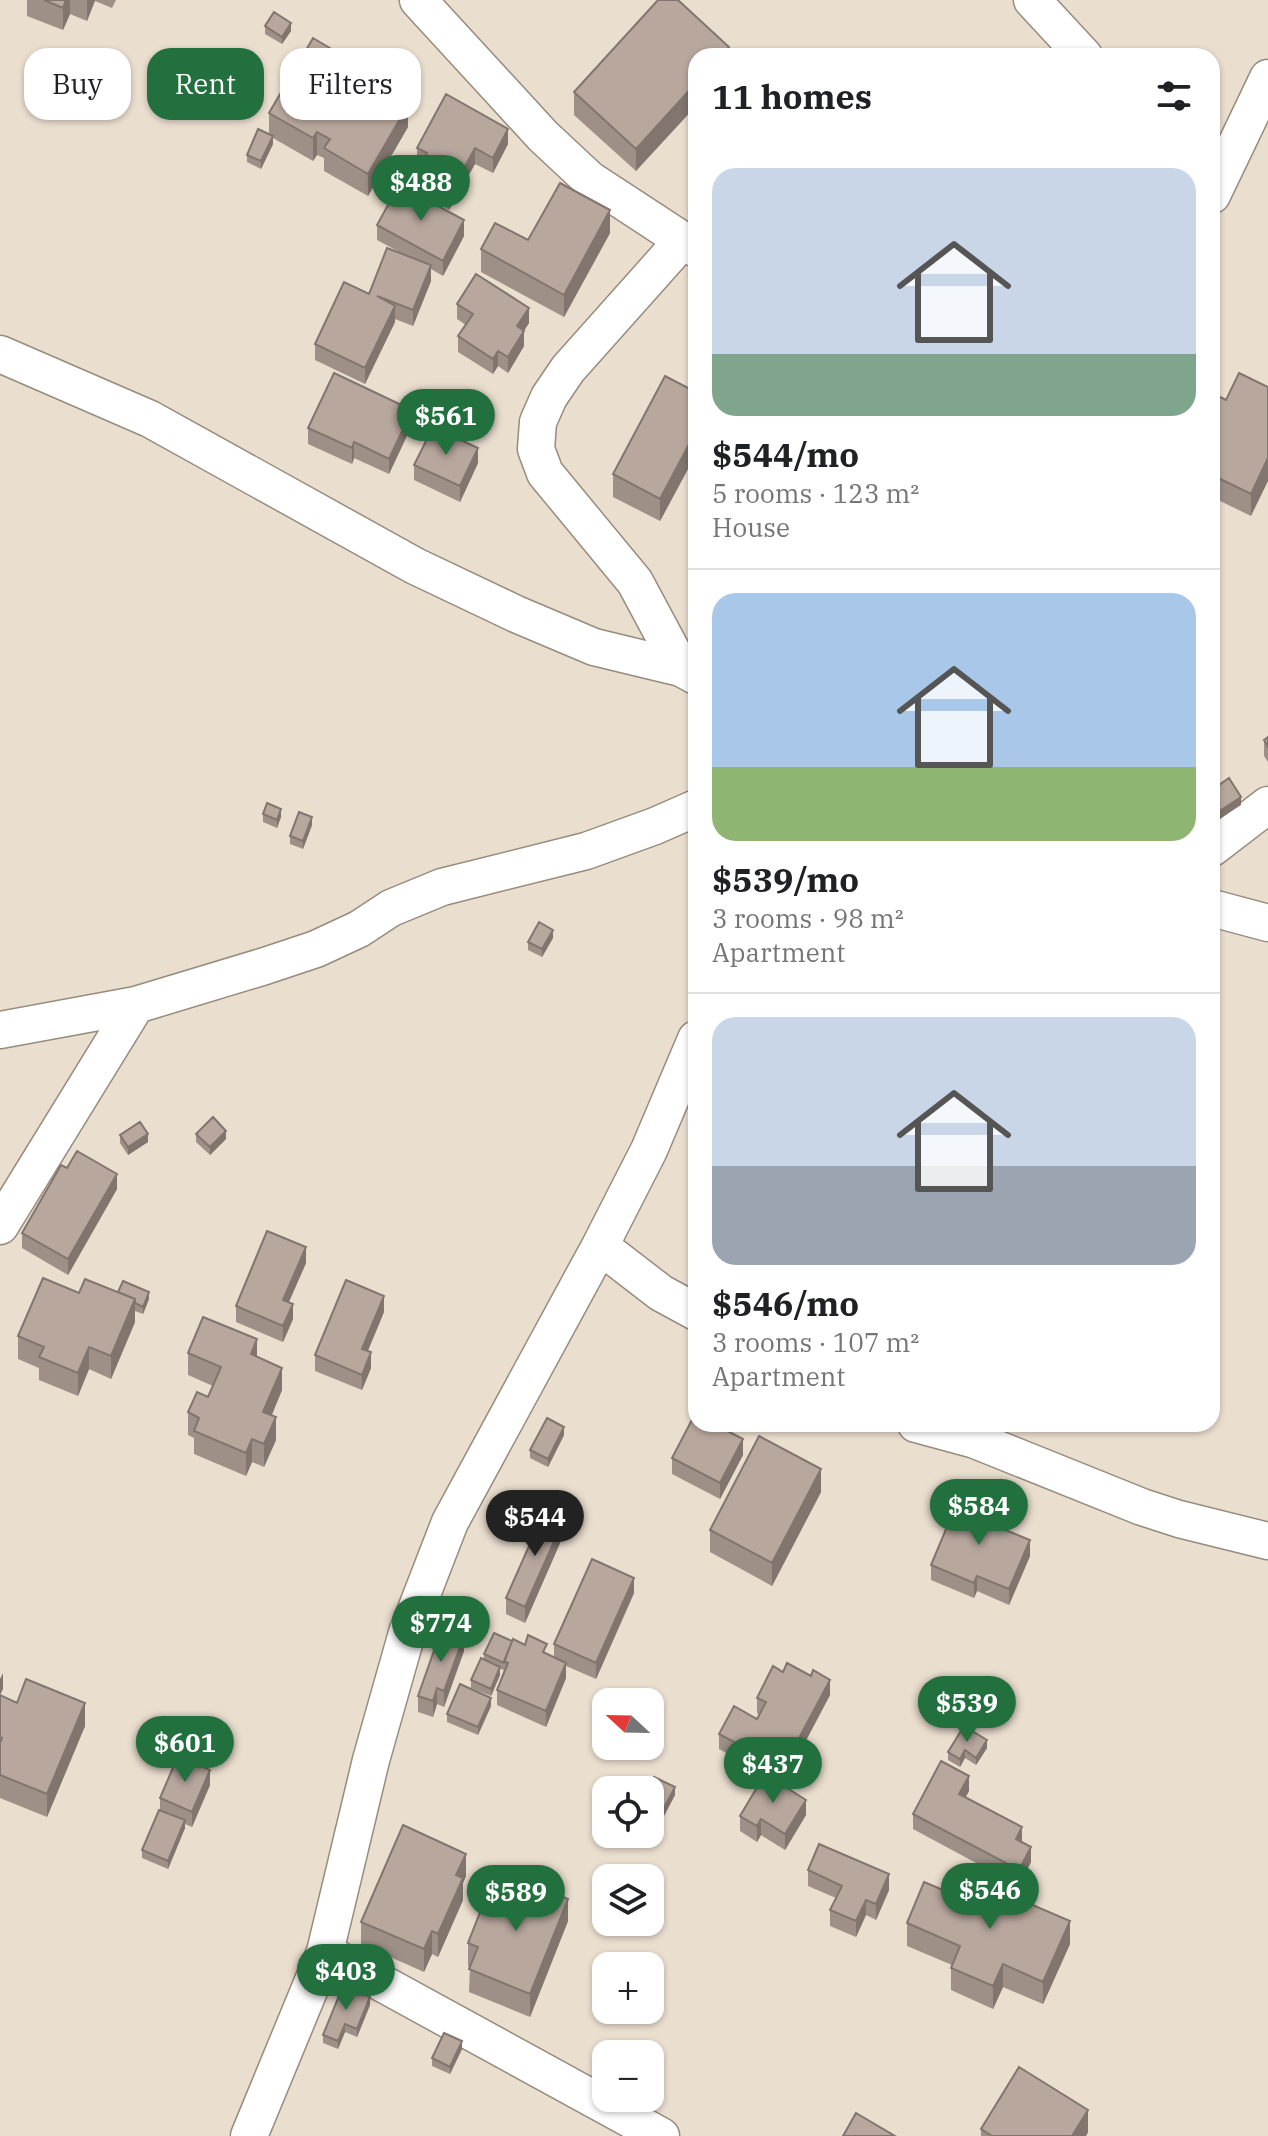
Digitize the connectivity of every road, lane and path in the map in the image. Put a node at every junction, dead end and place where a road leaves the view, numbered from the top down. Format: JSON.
{"nodes":[{"id":1,"x":418,"y":0,"type":"edge"},
{"id":2,"x":1032,"y":0,"type":"edge"},
{"id":3,"x":1077,"y":48,"type":"edge"},
{"id":4,"x":1268,"y":78,"type":"edge"},
{"id":5,"x":1220,"y":178,"type":"edge"},
{"id":6,"x":688,"y":244,"type":"edge"},
{"id":7,"x":688,"y":246,"type":"edge"},
{"id":8,"x":0,"y":354,"type":"edge"},
{"id":9,"x":688,"y":672,"type":"edge"},
{"id":10,"x":1268,"y":805,"type":"edge"},
{"id":11,"x":688,"y":812,"type":"edge"},
{"id":12,"x":1220,"y":842,"type":"edge"},
{"id":13,"x":1220,"y":910,"type":"edge"},
{"id":14,"x":1268,"y":923,"type":"edge"},
{"id":15,"x":136,"y":1005,"type":"junction"},
{"id":16,"x":0,"y":1030,"type":"edge"},
{"id":17,"x":688,"y":1058,"type":"edge"},
{"id":18,"x":0,"y":1226,"type":"edge"},
{"id":19,"x":600,"y":1246,"type":"junction"},
{"id":20,"x":688,"y":1308,"type":"edge"},
{"id":21,"x":946,"y":1432,"type":"edge"},
{"id":22,"x":1268,"y":1541,"type":"edge"},
{"id":23,"x":325,"y":1952,"type":"junction"},
{"id":24,"x":249,"y":2136,"type":"edge"},
{"id":25,"x":661,"y":2136,"type":"edge"}],
"edges":[{"from":1,"to":6,"type":"street"},
{"from":2,"to":3,"type":"street"},
{"from":4,"to":5,"type":"street"},
{"from":7,"to":9,"type":"street"},
{"from":8,"to":9,"type":"street"},
{"from":10,"to":12,"type":"street"},
{"from":11,"to":15,"type":"street"},
{"from":13,"to":14,"type":"street"},
{"from":15,"to":16,"type":"street"},
{"from":15,"to":18,"type":"street"},
{"from":17,"to":19,"type":"street"},
{"from":19,"to":20,"type":"street"},
{"from":19,"to":23,"type":"street"},
{"from":21,"to":22,"type":"street"},
{"from":23,"to":24,"type":"street"},
{"from":23,"to":25,"type":"street"}]}
